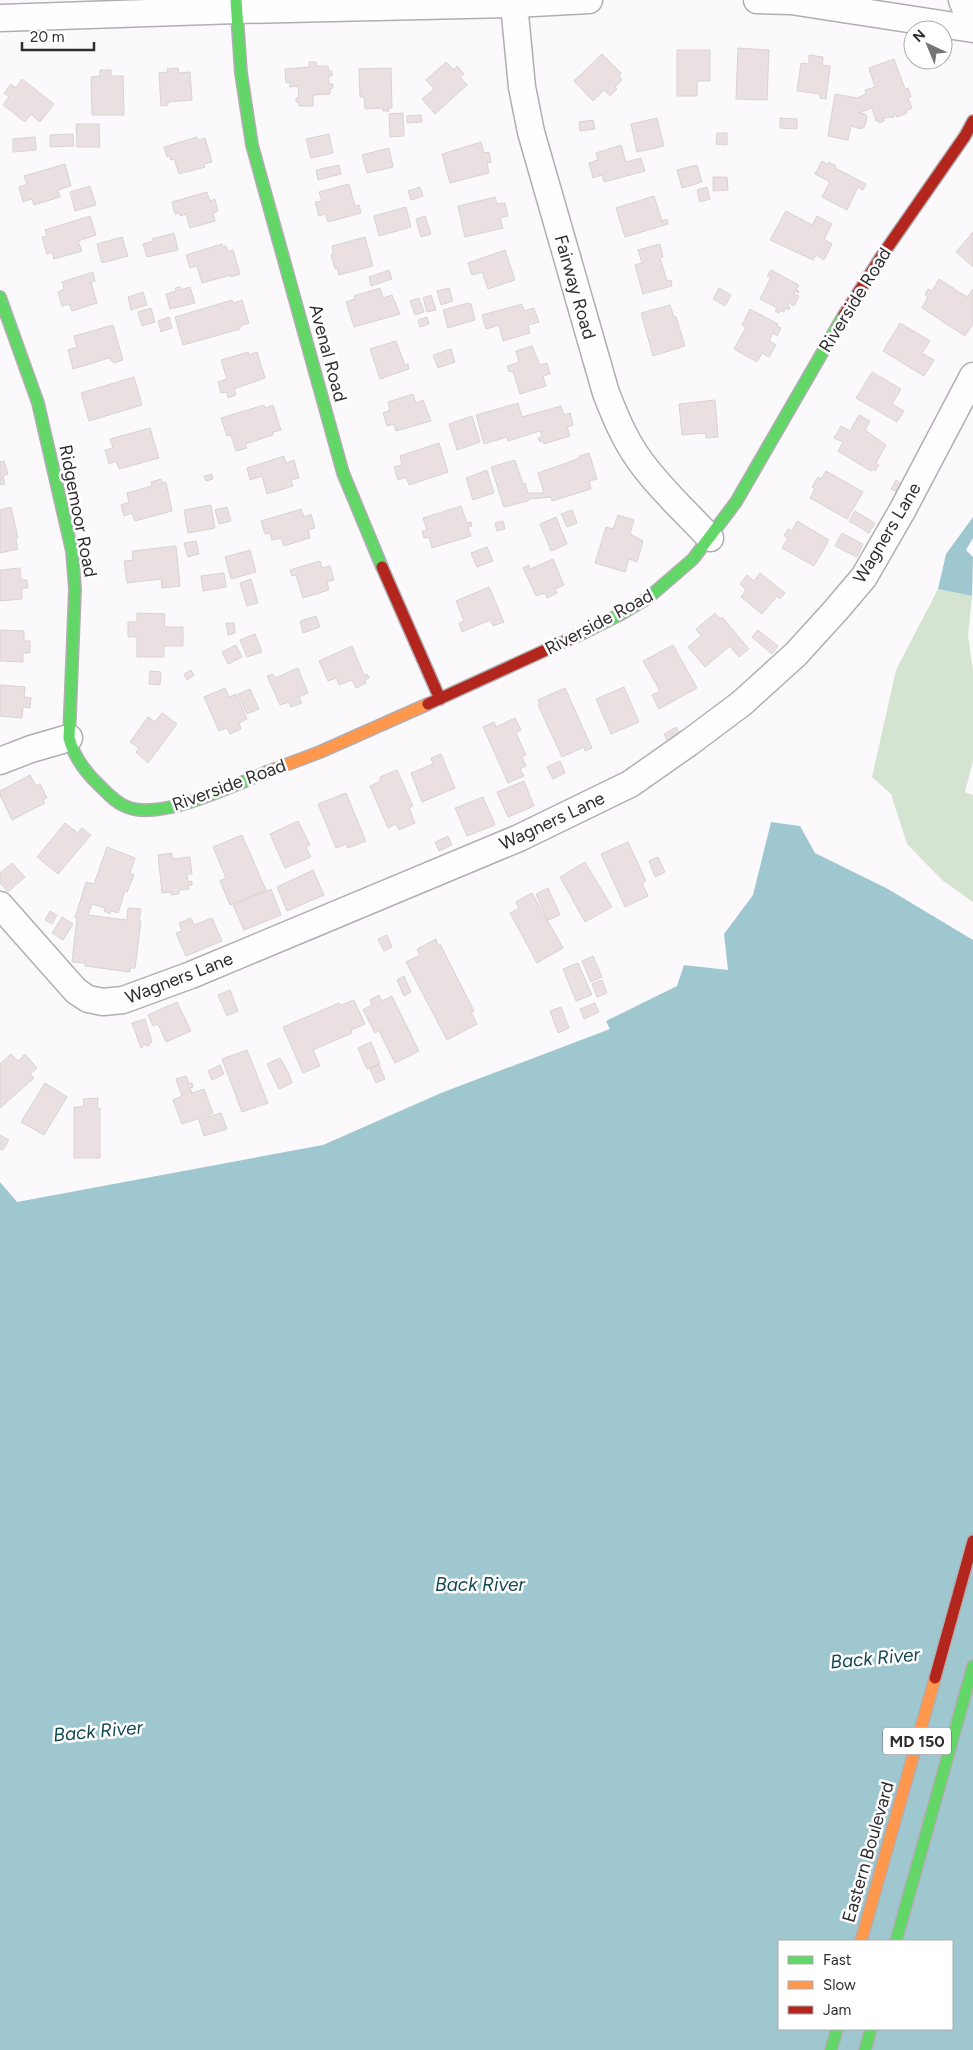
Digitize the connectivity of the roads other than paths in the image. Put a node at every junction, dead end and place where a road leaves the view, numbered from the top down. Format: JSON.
{"nodes":[{"id":1,"x":589,"y":0,"type":"edge"},
{"id":2,"x":757,"y":0,"type":"edge"},
{"id":3,"x":962,"y":0,"type":"edge"},
{"id":4,"x":514,"y":4,"type":"junction"},
{"id":5,"x":237,"y":5,"type":"edge"},
{"id":6,"x":0,"y":18,"type":"edge"},
{"id":7,"x":973,"y":29,"type":"edge"},
{"id":8,"x":973,"y":121,"type":"edge"},
{"id":9,"x":0,"y":297,"type":"edge"},
{"id":10,"x":973,"y":376,"type":"edge"},
{"id":11,"x":710,"y":538,"type":"junction"},
{"id":12,"x":440,"y":699,"type":"junction"},
{"id":13,"x":69,"y":738,"type":"junction"},
{"id":14,"x":0,"y":761,"type":"edge"},
{"id":15,"x":0,"y":905,"type":"edge"},
{"id":16,"x":973,"y":1541,"type":"edge"},
{"id":17,"x":973,"y":1666,"type":"edge"},
{"id":18,"x":861,"y":1940,"type":"edge"},
{"id":19,"x":896,"y":1940,"type":"edge"},
{"id":20,"x":837,"y":2030,"type":"edge"},
{"id":21,"x":871,"y":2030,"type":"edge"},
{"id":22,"x":831,"y":2050,"type":"edge"},
{"id":23,"x":866,"y":2050,"type":"edge"}],
"edges":[{"from":1,"to":4,"type":"street"},
{"from":2,"to":7,"type":"street"},
{"from":3,"to":7,"type":"street"},
{"from":4,"to":5,"type":"street"},
{"from":4,"to":11,"type":"street","name":"Fairway Road"},
{"from":5,"to":6,"type":"street"},
{"from":5,"to":12,"type":"street","name":"Avenal Road"},
{"from":8,"to":11,"type":"street","name":"Riverside Road"},
{"from":9,"to":13,"type":"street","name":"Ridgemoor Road"},
{"from":10,"to":15,"type":"street","name":"Wagners Lane"},
{"from":11,"to":12,"type":"street","name":"Riverside Road"},
{"from":12,"to":13,"type":"street","name":"Riverside Road"},
{"from":13,"to":14,"type":"street"},
{"from":16,"to":18,"type":"street","name":"Eastern Boulevard","number":"MD 150"},
{"from":17,"to":19,"type":"street","number":"MD 150"},
{"from":20,"to":22,"type":"street"},
{"from":21,"to":23,"type":"street"}]}
